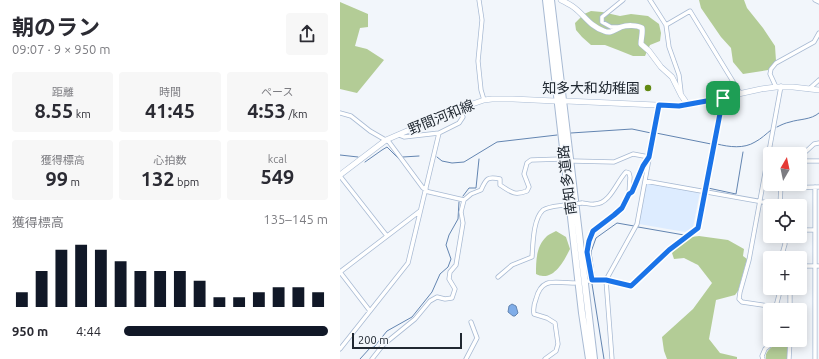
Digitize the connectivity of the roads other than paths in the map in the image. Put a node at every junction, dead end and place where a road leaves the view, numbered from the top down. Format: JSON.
{"nodes":[{"id":1,"x":479,"y":0,"type":"edge"},
{"id":2,"x":546,"y":0,"type":"edge"},
{"id":3,"x":551,"y":0,"type":"edge"},
{"id":4,"x":561,"y":0,"type":"edge"},
{"id":5,"x":623,"y":0,"type":"edge"},
{"id":6,"x":650,"y":0,"type":"edge"},
{"id":7,"x":815,"y":0,"type":"edge"},
{"id":8,"x":819,"y":2,"type":"edge"},
{"id":9,"x":666,"y":25,"type":"junction"},
{"id":10,"x":620,"y":27,"type":"junction"},
{"id":11,"x":819,"y":33,"type":"edge"},
{"id":12,"x":819,"y":80,"type":"edge"},
{"id":13,"x":779,"y":86,"type":"junction"},
{"id":14,"x":809,"y":89,"type":"junction"},
{"id":15,"x":819,"y":90,"type":"edge"},
{"id":16,"x":740,"y":94,"type":"junction"},
{"id":17,"x":681,"y":95,"type":"junction"},
{"id":18,"x":723,"y":98,"type":"junction"},
{"id":19,"x":484,"y":100,"type":"junction"},
{"id":20,"x":555,"y":101,"type":"dead end"},
{"id":21,"x":566,"y":101,"type":"dead end"},
{"id":22,"x":659,"y":105,"type":"junction"},
{"id":23,"x":688,"y":105,"type":"junction"},
{"id":24,"x":458,"y":109,"type":"junction"},
{"id":25,"x":340,"y":113,"type":"edge"},
{"id":26,"x":439,"y":133,"type":"junction"},
{"id":27,"x":398,"y":135,"type":"junction"},
{"id":28,"x":386,"y":140,"type":"junction"},
{"id":29,"x":819,"y":143,"type":"edge"},
{"id":30,"x":807,"y":150,"type":"edge"},
{"id":31,"x":649,"y":157,"type":"junction"},
{"id":32,"x":561,"y":159,"type":"dead end"},
{"id":33,"x":573,"y":161,"type":"dead end"},
{"id":34,"x":807,"y":161,"type":"edge"},
{"id":35,"x":819,"y":161,"type":"edge"},
{"id":36,"x":340,"y":176,"type":"edge"},
{"id":37,"x":645,"y":181,"type":"junction"},
{"id":38,"x":807,"y":187,"type":"edge"},
{"id":39,"x":817,"y":187,"type":"edge"},
{"id":40,"x":425,"y":190,"type":"junction"},
{"id":41,"x":704,"y":191,"type":"junction"},
{"id":42,"x":629,"y":194,"type":"junction"},
{"id":43,"x":464,"y":200,"type":"junction"},
{"id":44,"x":760,"y":201,"type":"junction"},
{"id":45,"x":763,"y":202,"type":"edge"},
{"id":46,"x":420,"y":211,"type":"junction"},
{"id":47,"x":807,"y":230,"type":"edge"},
{"id":48,"x":815,"y":230,"type":"junction"},
{"id":49,"x":387,"y":236,"type":"junction"},
{"id":50,"x":817,"y":266,"type":"edge"},
{"id":51,"x":340,"y":272,"type":"edge"},
{"id":52,"x":498,"y":277,"type":"dead end"},
{"id":53,"x":592,"y":280,"type":"junction"},
{"id":54,"x":606,"y":280,"type":"junction"},
{"id":55,"x":588,"y":281,"type":"dead end"},
{"id":56,"x":575,"y":283,"type":"dead end"},
{"id":57,"x":763,"y":306,"type":"edge"},
{"id":58,"x":370,"y":311,"type":"junction"},
{"id":59,"x":471,"y":322,"type":"dead end"},
{"id":60,"x":817,"y":343,"type":"edge"},
{"id":61,"x":767,"y":347,"type":"edge"},
{"id":62,"x":790,"y":347,"type":"edge"},
{"id":63,"x":340,"y":349,"type":"edge"},
{"id":64,"x":372,"y":359,"type":"edge"},
{"id":65,"x":466,"y":359,"type":"edge"},
{"id":66,"x":545,"y":359,"type":"edge"},
{"id":67,"x":589,"y":359,"type":"edge"},
{"id":68,"x":594,"y":359,"type":"edge"},
{"id":69,"x":612,"y":359,"type":"edge"},
{"id":70,"x":763,"y":359,"type":"edge"},
{"id":71,"x":790,"y":359,"type":"edge"},
{"id":72,"x":815,"y":359,"type":"edge"}],
"edges":[{"from":1,"to":19,"type":"street"},
{"from":2,"to":67,"type":"highway","name":"南知多道路"},
{"from":3,"to":68,"type":"highway","name":"南知多道路"},
{"from":4,"to":10,"type":"main road"},
{"from":5,"to":10,"type":"street"},
{"from":6,"to":9,"type":"street"},
{"from":7,"to":8,"type":"street"},
{"from":9,"to":16,"type":"street"},
{"from":9,"to":17,"type":"street"},
{"from":10,"to":17,"type":"main road"},
{"from":11,"to":13,"type":"street"},
{"from":12,"to":14,"type":"street"},
{"from":13,"to":14,"type":"main road"},
{"from":13,"to":16,"type":"main road"},
{"from":13,"to":44,"type":"street"},
{"from":14,"to":15,"type":"main road"},
{"from":16,"to":18,"type":"main road"},
{"from":17,"to":23,"type":"main road"},
{"from":18,"to":23,"type":"main road"},
{"from":18,"to":41,"type":"street"},
{"from":19,"to":20,"type":"main road","name":"野間河和線"},
{"from":19,"to":24,"type":"main road","name":"野間河和線"},
{"from":21,"to":22,"type":"main road"},
{"from":22,"to":23,"type":"main road"},
{"from":22,"to":31,"type":"street"},
{"from":24,"to":26,"type":"street"},
{"from":24,"to":27,"type":"main road","name":"野間河和線"},
{"from":25,"to":28,"type":"street"},
{"from":26,"to":27,"type":"street"},
{"from":26,"to":40,"type":"street"},
{"from":27,"to":28,"type":"main road","name":"野間河和線"},
{"from":28,"to":36,"type":"main road","name":"野間河和線"},
{"from":28,"to":40,"type":"street"},
{"from":29,"to":30,"type":"street"},
{"from":31,"to":33,"type":"street"},
{"from":31,"to":37,"type":"street"},
{"from":31,"to":42,"type":"street"},
{"from":32,"to":43,"type":"street"},
{"from":34,"to":35,"type":"street"},
{"from":36,"to":49,"type":"street"},
{"from":37,"to":41,"type":"street"},
{"from":37,"to":54,"type":"street"},
{"from":38,"to":39,"type":"street"},
{"from":39,"to":48,"type":"street"},
{"from":40,"to":43,"type":"street"},
{"from":40,"to":46,"type":"street"},
{"from":41,"to":44,"type":"street"},
{"from":41,"to":54,"type":"street"},
{"from":42,"to":52,"type":"street","bridge":true},
{"from":42,"to":53,"type":"street"},
{"from":43,"to":64,"type":"street"},
{"from":44,"to":45,"type":"street"},
{"from":44,"to":57,"type":"street"},
{"from":46,"to":49,"type":"street"},
{"from":46,"to":58,"type":"street"},
{"from":47,"to":48,"type":"street"},
{"from":48,"to":50,"type":"street"},
{"from":49,"to":51,"type":"street"},
{"from":50,"to":60,"type":"street"},
{"from":51,"to":58,"type":"street"},
{"from":53,"to":54,"type":"street"},
{"from":53,"to":55,"type":"street"},
{"from":54,"to":69,"type":"street"},
{"from":56,"to":66,"type":"street"},
{"from":58,"to":63,"type":"street"},
{"from":59,"to":65,"type":"street"},
{"from":60,"to":72,"type":"street"},
{"from":61,"to":70,"type":"street"},
{"from":62,"to":71,"type":"street"}]}
